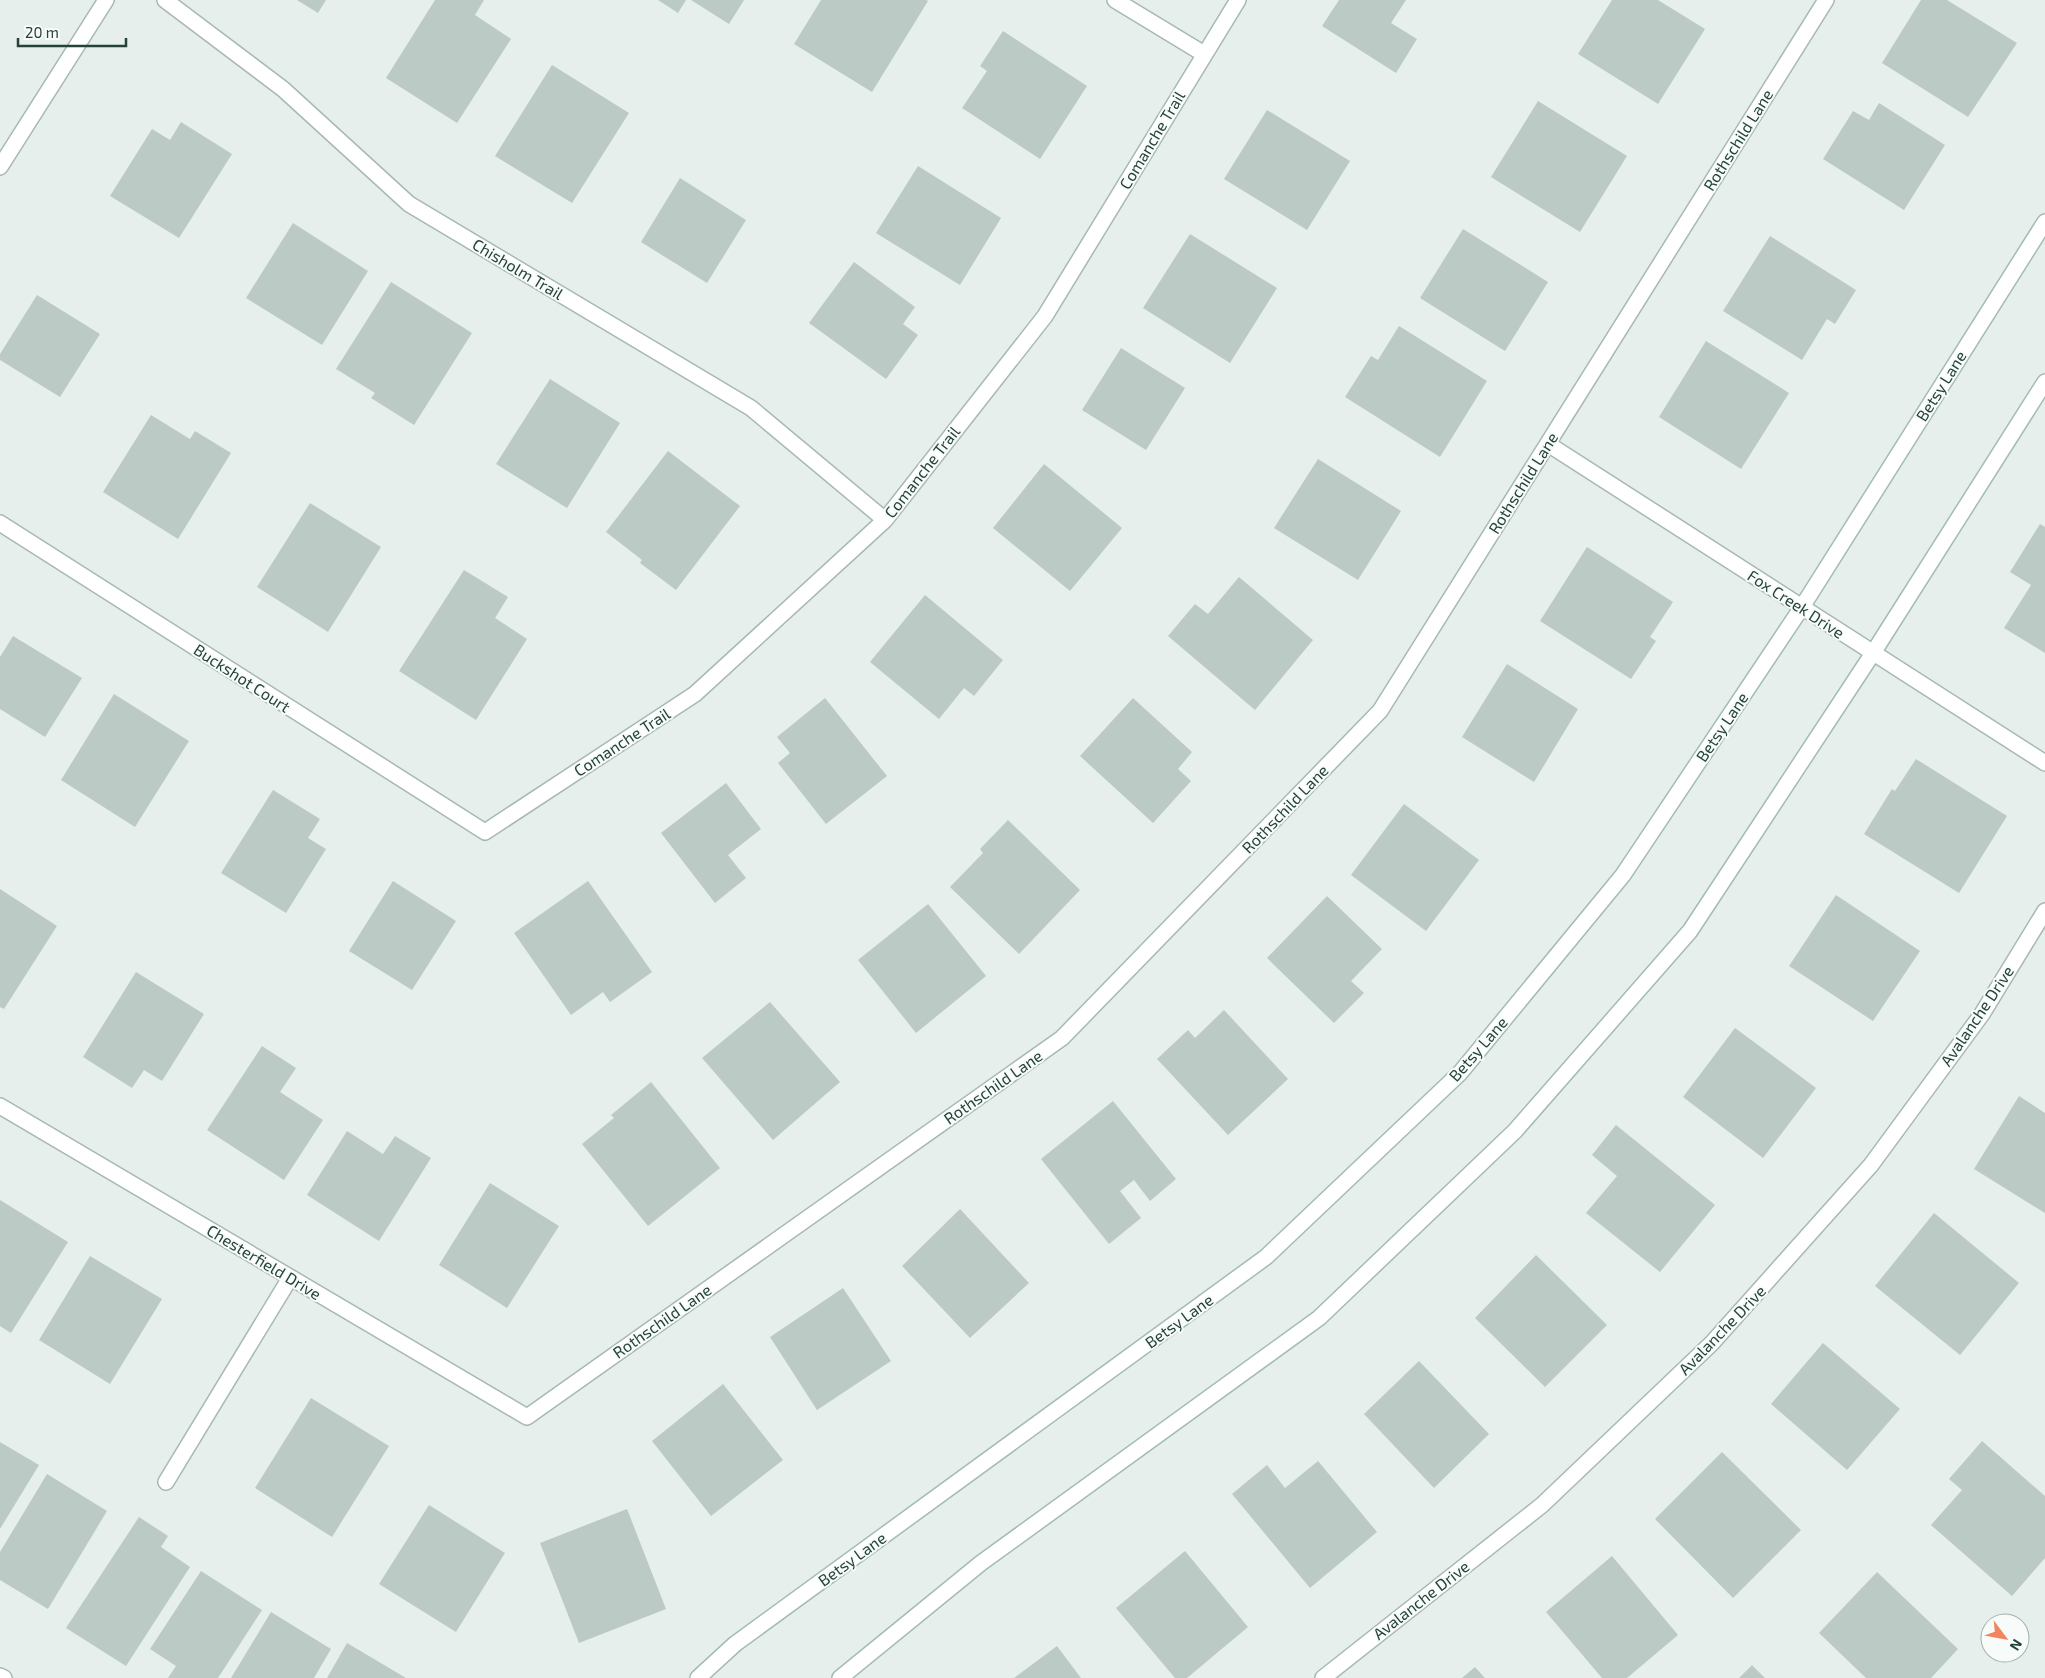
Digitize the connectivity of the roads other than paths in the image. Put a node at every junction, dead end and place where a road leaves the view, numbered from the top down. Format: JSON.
{"nodes":[{"id":1,"x":106,"y":0,"type":"edge"},
{"id":2,"x":165,"y":0,"type":"edge"},
{"id":3,"x":1115,"y":0,"type":"edge"},
{"id":4,"x":1238,"y":0,"type":"edge"},
{"id":5,"x":1826,"y":0,"type":"edge"},
{"id":6,"x":1204,"y":54,"type":"junction"},
{"id":7,"x":0,"y":167,"type":"edge"},
{"id":8,"x":2045,"y":222,"type":"edge"},
{"id":9,"x":2045,"y":382,"type":"edge"},
{"id":10,"x":1548,"y":444,"type":"junction"},
{"id":11,"x":884,"y":520,"type":"junction"},
{"id":12,"x":0,"y":523,"type":"edge"},
{"id":13,"x":1802,"y":607,"type":"junction"},
{"id":14,"x":1873,"y":653,"type":"junction"},
{"id":15,"x":2045,"y":763,"type":"edge"},
{"id":16,"x":485,"y":832,"type":"joint"},
{"id":17,"x":2045,"y":911,"type":"edge"},
{"id":18,"x":0,"y":1106,"type":"edge"},
{"id":19,"x":290,"y":1278,"type":"junction"},
{"id":20,"x":527,"y":1417,"type":"joint"},
{"id":21,"x":166,"y":1482,"type":"dead end"},
{"id":22,"x":0,"y":1676,"type":"edge"},
{"id":23,"x":4,"y":1678,"type":"edge"},
{"id":24,"x":698,"y":1678,"type":"edge"},
{"id":25,"x":840,"y":1678,"type":"edge"},
{"id":26,"x":1323,"y":1678,"type":"edge"}],
"edges":[{"from":1,"to":7,"type":"street"},
{"from":2,"to":11,"type":"street","name":"Chisholm Trail"},
{"from":3,"to":6,"type":"street"},
{"from":4,"to":6,"type":"street","name":"Comanche Trail"},
{"from":5,"to":10,"type":"street","name":"Rothschild Lane"},
{"from":6,"to":11,"type":"street","name":"Comanche Trail"},
{"from":8,"to":13,"type":"street","name":"Betsy Lane"},
{"from":9,"to":14,"type":"street"},
{"from":10,"to":13,"type":"street","name":"Fox Creek Drive"},
{"from":10,"to":20,"type":"street","name":"Rothschild Lane"},
{"from":11,"to":16,"type":"street","name":"Comanche Trail"},
{"from":12,"to":16,"type":"street","name":"Buckshot Court"},
{"from":13,"to":14,"type":"street","name":"Fox Creek Drive"},
{"from":13,"to":24,"type":"street","name":"Betsy Lane"},
{"from":14,"to":15,"type":"street","name":"Fox Creek Drive"},
{"from":14,"to":25,"type":"street"},
{"from":17,"to":26,"type":"street","name":"Avalanche Drive"},
{"from":18,"to":19,"type":"street","name":"Chesterfield Drive"},
{"from":19,"to":20,"type":"street","name":"Chesterfield Drive"},
{"from":19,"to":21,"type":"street"},
{"from":22,"to":23,"type":"street"}]}
